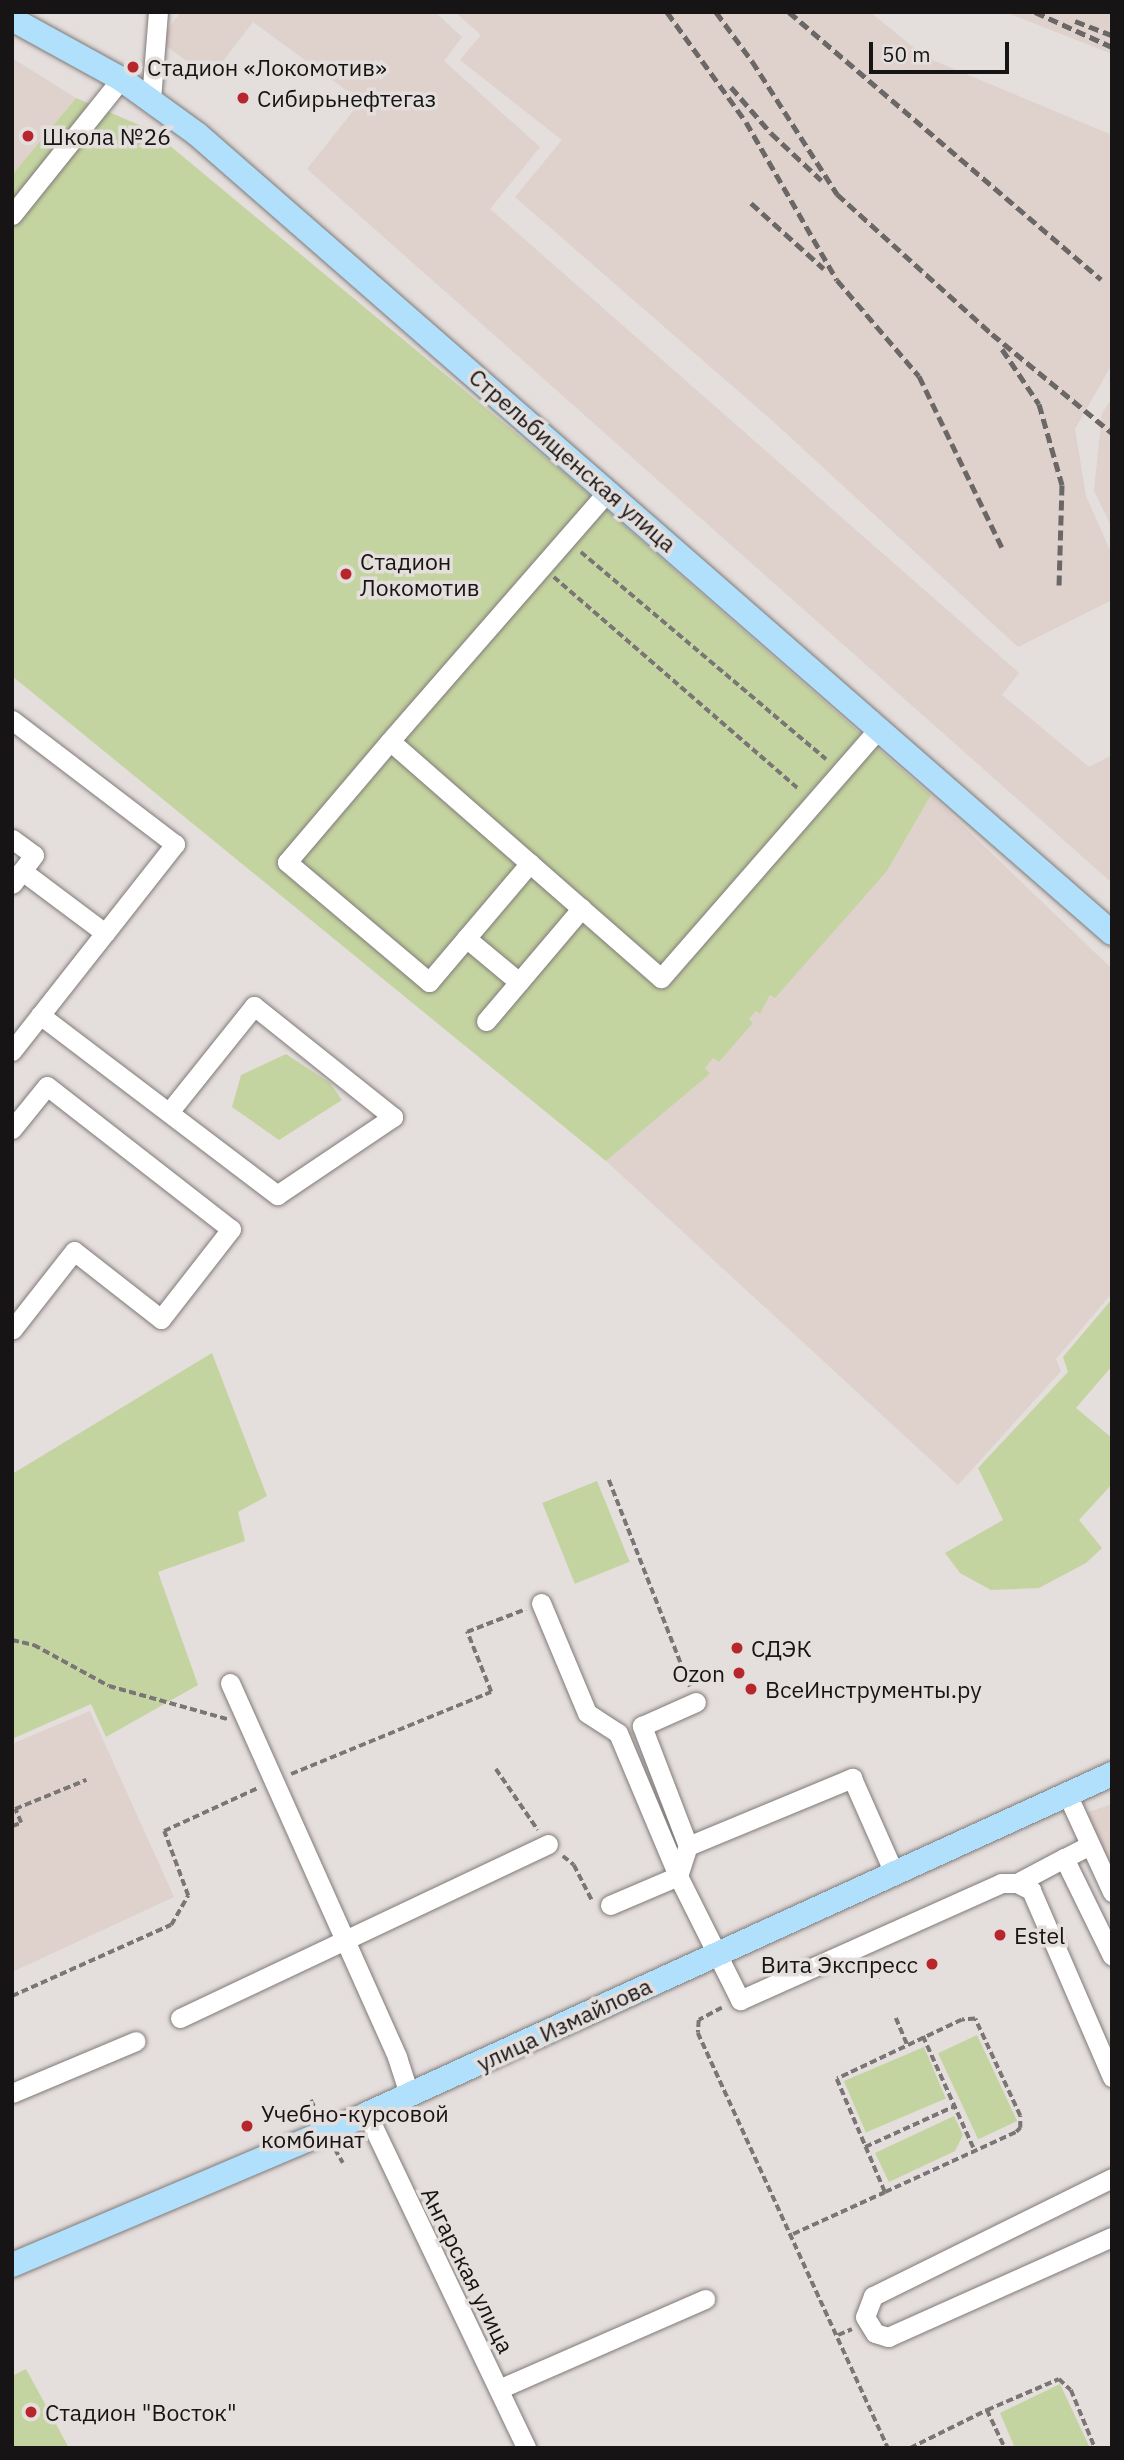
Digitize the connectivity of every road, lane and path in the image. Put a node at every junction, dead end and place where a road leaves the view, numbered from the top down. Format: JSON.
{"nodes":[{"id":1,"x":158,"y":12,"type":"edge"},
{"id":2,"x":12,"y":19,"type":"edge"},
{"id":3,"x":121,"y":79,"type":"junction"},
{"id":4,"x":151,"y":99,"type":"junction"},
{"id":5,"x":12,"y":215,"type":"edge"},
{"id":6,"x":608,"y":491,"type":"junction"},
{"id":7,"x":566,"y":539,"type":"junction"},
{"id":8,"x":542,"y":566,"type":"junction"},
{"id":9,"x":12,"y":720,"type":"edge"},
{"id":10,"x":878,"y":728,"type":"junction"},
{"id":11,"x":390,"y":741,"type":"junction"},
{"id":12,"x":841,"y":771,"type":"junction"},
{"id":13,"x":814,"y":802,"type":"junction"},
{"id":14,"x":12,"y":839,"type":"edge"},
{"id":15,"x":530,"y":863,"type":"junction"},
{"id":16,"x":17,"y":877,"type":"edge"},
{"id":17,"x":582,"y":908,"type":"junction"},
{"id":18,"x":105,"y":933,"type":"junction"},
{"id":19,"x":1112,"y":933,"type":"edge"},
{"id":20,"x":466,"y":937,"type":"junction"},
{"id":21,"x":519,"y":982,"type":"junction"},
{"id":22,"x":40,"y":1015,"type":"junction"},
{"id":23,"x":486,"y":1021,"type":"dead end"},
{"id":24,"x":12,"y":1051,"type":"edge"},
{"id":25,"x":169,"y":1112,"type":"junction"},
{"id":26,"x":12,"y":1129,"type":"edge"},
{"id":27,"x":12,"y":1330,"type":"edge"},
{"id":28,"x":609,"y":1480,"type":"dead end"},
{"id":29,"x":541,"y":1603,"type":"dead end"},
{"id":30,"x":12,"y":1640,"type":"edge"},
{"id":31,"x":230,"y":1683,"type":"dead end"},
{"id":32,"x":696,"y":1702,"type":"joint"},
{"id":33,"x":249,"y":1725,"type":"junction"},
{"id":34,"x":1112,"y":1774,"type":"edge"},
{"id":35,"x":86,"y":1780,"type":"dead end"},
{"id":36,"x":1067,"y":1794,"type":"junction"},
{"id":37,"x":12,"y":1826,"type":"edge"},
{"id":38,"x":548,"y":1844,"type":"dead end"},
{"id":39,"x":1090,"y":1845,"type":"junction"},
{"id":40,"x":688,"y":1846,"type":"junction"},
{"id":41,"x":1064,"y":1858,"type":"junction"},
{"id":42,"x":894,"y":1873,"type":"junction"},
{"id":43,"x":678,"y":1876,"type":"junction"},
{"id":44,"x":1017,"y":1883,"type":"junction"},
{"id":45,"x":1112,"y":1892,"type":"edge"},
{"id":46,"x":610,"y":1905,"type":"dead end"},
{"id":47,"x":345,"y":1941,"type":"junction"},
{"id":48,"x":716,"y":1954,"type":"junction"},
{"id":49,"x":1112,"y":1956,"type":"edge"},
{"id":50,"x":740,"y":2000,"type":"junction"},
{"id":51,"x":180,"y":2018,"type":"dead end"},
{"id":52,"x":896,"y":2018,"type":"dead end"},
{"id":53,"x":923,"y":2036,"type":"junction"},
{"id":54,"x":136,"y":2041,"type":"dead end"},
{"id":55,"x":907,"y":2044,"type":"junction"},
{"id":56,"x":1112,"y":2077,"type":"edge"},
{"id":57,"x":12,"y":2093,"type":"edge"},
{"id":58,"x":408,"y":2095,"type":"junction"},
{"id":59,"x":955,"y":2106,"type":"junction"},
{"id":60,"x":367,"y":2114,"type":"junction"},
{"id":61,"x":865,"y":2147,"type":"junction"},
{"id":62,"x":975,"y":2151,"type":"junction"},
{"id":63,"x":1112,"y":2179,"type":"edge"},
{"id":64,"x":885,"y":2192,"type":"junction"},
{"id":65,"x":793,"y":2234,"type":"junction"},
{"id":66,"x":1112,"y":2237,"type":"edge"},
{"id":67,"x":12,"y":2265,"type":"edge"},
{"id":68,"x":705,"y":2299,"type":"dead end"},
{"id":69,"x":499,"y":2389,"type":"junction"},
{"id":70,"x":987,"y":2410,"type":"junction"},
{"id":71,"x":526,"y":2448,"type":"edge"},
{"id":72,"x":888,"y":2448,"type":"edge"},
{"id":73,"x":910,"y":2448,"type":"edge"},
{"id":74,"x":1005,"y":2448,"type":"edge"},
{"id":75,"x":1095,"y":2448,"type":"edge"}],
"edges":[{"from":1,"to":4,"type":"street"},
{"from":2,"to":3,"type":"main road","name":"Стрельбищенская улица"},
{"from":3,"to":4,"type":"main road","name":"Стрельбищенская улица"},
{"from":3,"to":5,"type":"street"},
{"from":4,"to":6,"type":"main road","name":"Стрельбищенская улица"},
{"from":6,"to":7,"type":"street"},
{"from":6,"to":10,"type":"main road","name":"Стрельбищенская улица"},
{"from":7,"to":8,"type":"street"},
{"from":7,"to":12,"type":"path"},
{"from":8,"to":11,"type":"street"},
{"from":8,"to":13,"type":"path"},
{"from":9,"to":18,"type":"street"},
{"from":10,"to":12,"type":"street"},
{"from":10,"to":19,"type":"main road","name":"Стрельбищенская улица"},
{"from":11,"to":15,"type":"street"},
{"from":11,"to":20,"type":"street"},
{"from":12,"to":13,"type":"street"},
{"from":13,"to":17,"type":"street"},
{"from":14,"to":16,"type":"street"},
{"from":15,"to":17,"type":"street"},
{"from":15,"to":20,"type":"street"},
{"from":16,"to":18,"type":"street"},
{"from":17,"to":21,"type":"street"},
{"from":18,"to":22,"type":"street"},
{"from":20,"to":21,"type":"street"},
{"from":21,"to":23,"type":"street"},
{"from":22,"to":24,"type":"street"},
{"from":22,"to":25,"type":"street"},
{"from":25,"to":25,"type":"street"},
{"from":26,"to":27,"type":"street"},
{"from":28,"to":32,"type":"path"},
{"from":29,"to":43,"type":"street"},
{"from":30,"to":33,"type":"path"},
{"from":31,"to":33,"type":"street"},
{"from":32,"to":40,"type":"street"},
{"from":33,"to":47,"type":"street"},
{"from":34,"to":36,"type":"main road","name":"улица Измайлова"},
{"from":35,"to":37,"type":"path"},
{"from":36,"to":39,"type":"street"},
{"from":36,"to":42,"type":"main road","name":"улица Измайлова"},
{"from":38,"to":47,"type":"street"},
{"from":39,"to":41,"type":"street"},
{"from":39,"to":45,"type":"street"},
{"from":40,"to":42,"type":"street"},
{"from":40,"to":43,"type":"street"},
{"from":41,"to":44,"type":"street"},
{"from":41,"to":49,"type":"street"},
{"from":42,"to":48,"type":"main road","name":"улица Измайлова"},
{"from":43,"to":46,"type":"street"},
{"from":43,"to":48,"type":"street"},
{"from":44,"to":50,"type":"street"},
{"from":44,"to":56,"type":"street"},
{"from":47,"to":51,"type":"street"},
{"from":47,"to":58,"type":"street"},
{"from":48,"to":50,"type":"street"},
{"from":48,"to":58,"type":"main road","name":"улица Измайлова"},
{"from":50,"to":65,"type":"path"},
{"from":52,"to":55,"type":"path"},
{"from":53,"to":55,"type":"path"},
{"from":53,"to":59,"type":"path"},
{"from":53,"to":62,"type":"path"},
{"from":54,"to":57,"type":"street"},
{"from":55,"to":61,"type":"path"},
{"from":58,"to":60,"type":"main road","name":"улица Измайлова"},
{"from":59,"to":61,"type":"path"},
{"from":59,"to":62,"type":"path"},
{"from":60,"to":67,"type":"main road","name":"улица Измайлова"},
{"from":60,"to":69,"type":"street","name":"Ангарская улица"},
{"from":61,"to":64,"type":"path"},
{"from":62,"to":64,"type":"path"},
{"from":63,"to":66,"type":"street"},
{"from":64,"to":65,"type":"path"},
{"from":65,"to":72,"type":"path"},
{"from":68,"to":69,"type":"street"},
{"from":69,"to":71,"type":"street","name":"Ангарская улица"},
{"from":70,"to":73,"type":"path"},
{"from":70,"to":74,"type":"path"},
{"from":70,"to":75,"type":"path"}]}
